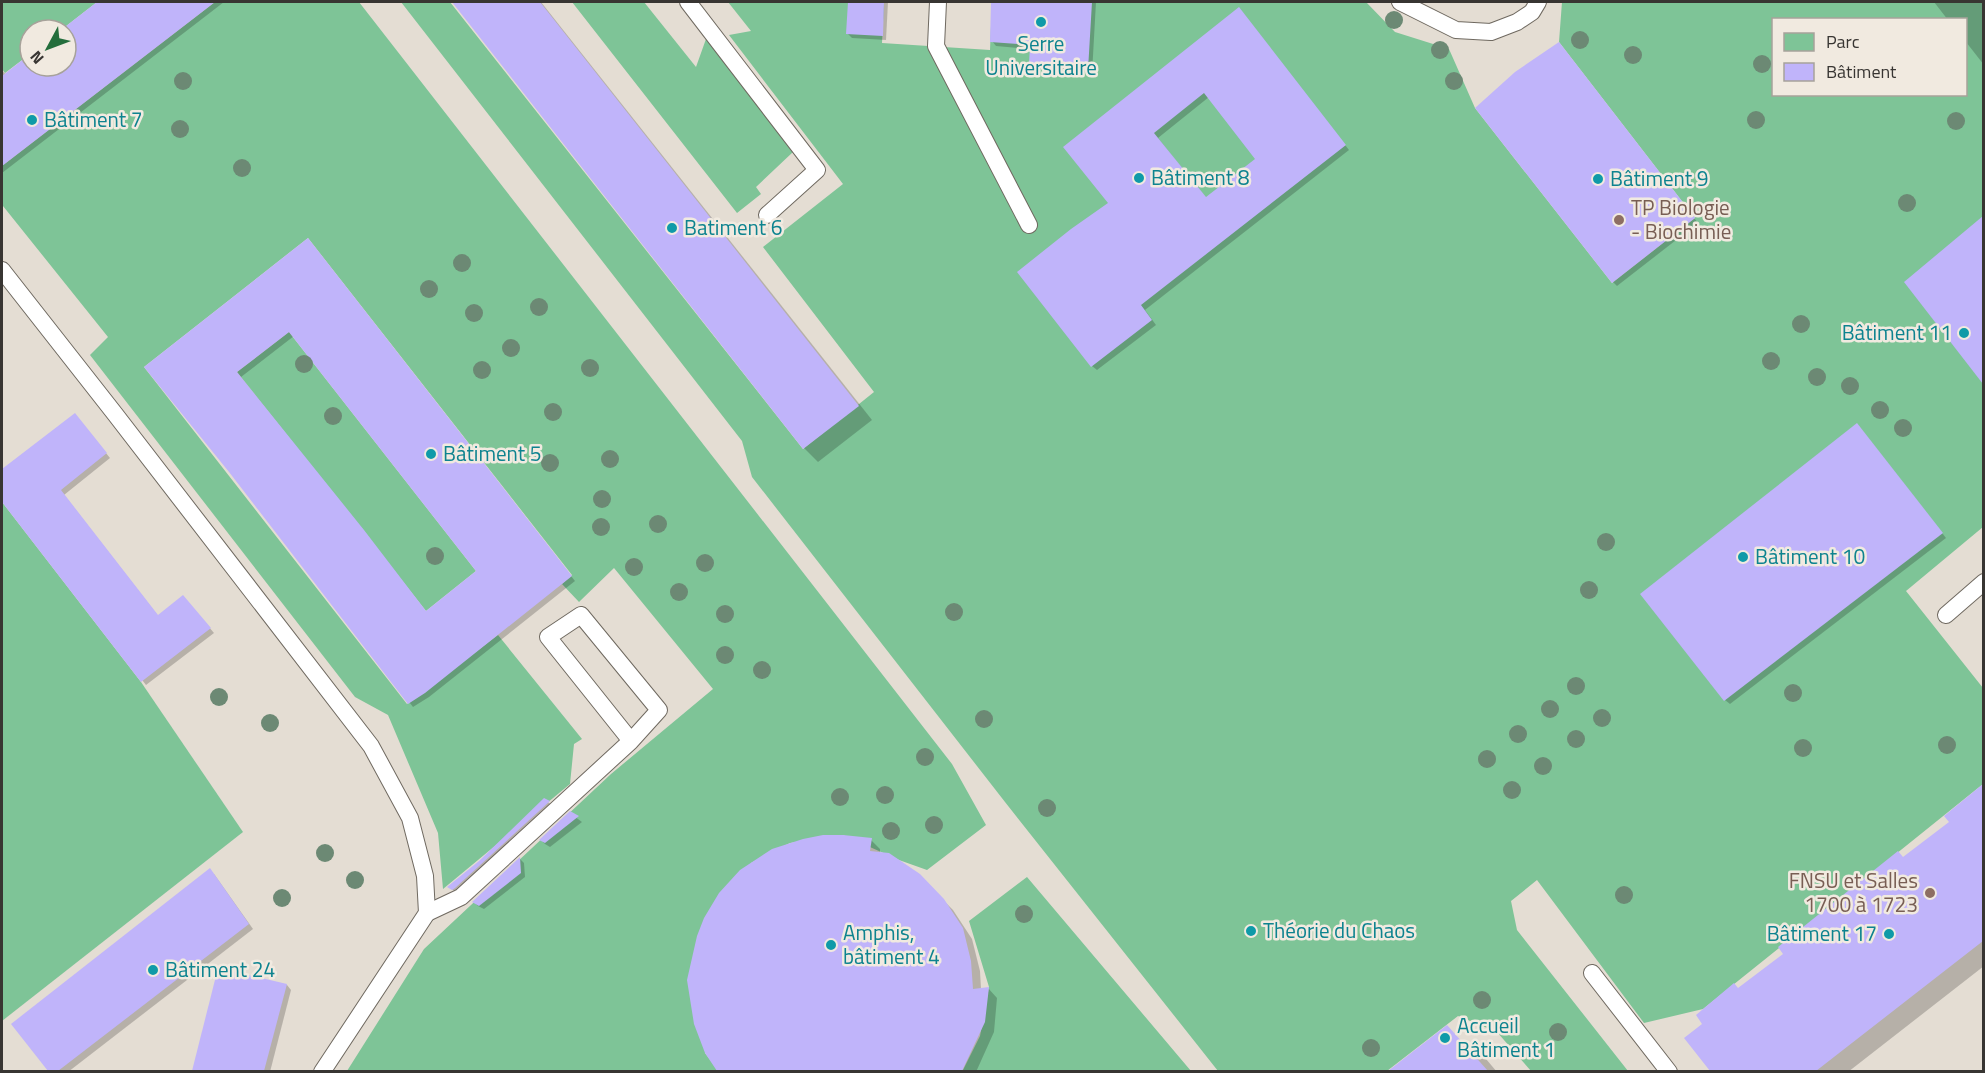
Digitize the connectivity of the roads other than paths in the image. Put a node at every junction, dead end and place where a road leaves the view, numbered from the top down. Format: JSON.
{"nodes":[{"id":1,"x":688,"y":2,"type":"edge"},
{"id":2,"x":938,"y":2,"type":"edge"},
{"id":3,"x":1400,"y":2,"type":"edge"},
{"id":4,"x":1538,"y":2,"type":"edge"},
{"id":5,"x":767,"y":215,"type":"dead end"},
{"id":6,"x":1029,"y":225,"type":"dead end"},
{"id":7,"x":2,"y":270,"type":"edge"},
{"id":8,"x":1983,"y":582,"type":"edge"},
{"id":9,"x":1946,"y":615,"type":"dead end"},
{"id":10,"x":631,"y":741,"type":"junction"},
{"id":11,"x":427,"y":913,"type":"junction"},
{"id":12,"x":1592,"y":973,"type":"dead end"},
{"id":13,"x":322,"y":1071,"type":"edge"},
{"id":14,"x":1669,"y":1071,"type":"edge"}],
"edges":[{"from":1,"to":5,"type":"lane"},
{"from":2,"to":6,"type":"lane"},
{"from":3,"to":4,"type":"lane"},
{"from":7,"to":11,"type":"lane"},
{"from":8,"to":9,"type":"lane"},
{"from":10,"to":10,"type":"lane"},
{"from":10,"to":11,"type":"lane"},
{"from":11,"to":13,"type":"lane"},
{"from":12,"to":14,"type":"lane"}]}
